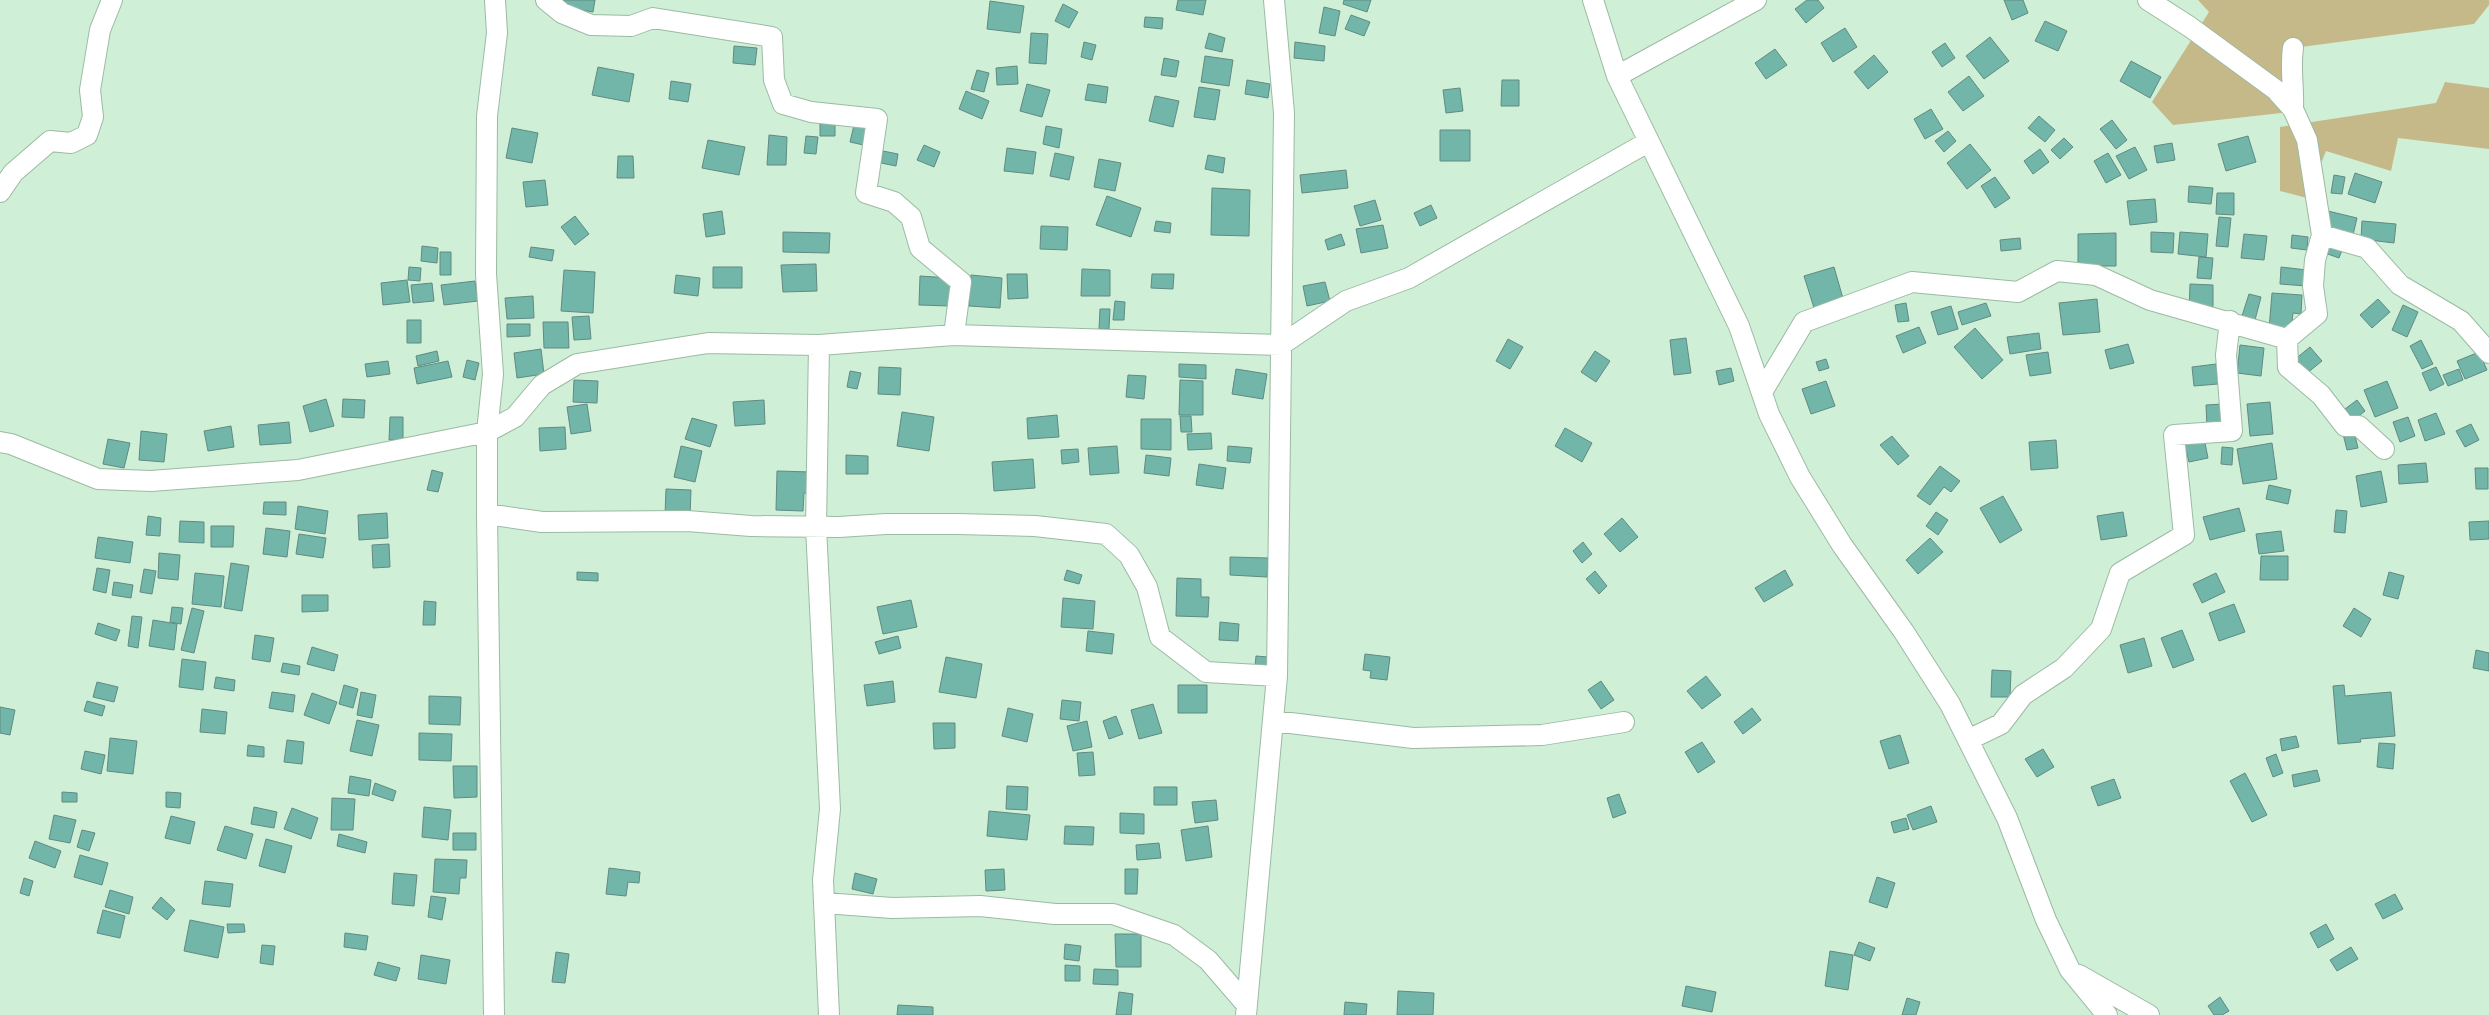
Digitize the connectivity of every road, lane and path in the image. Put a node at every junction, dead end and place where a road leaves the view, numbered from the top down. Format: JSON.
{"nodes":[{"id":1,"x":112,"y":0,"type":"edge"},
{"id":2,"x":495,"y":0,"type":"edge"},
{"id":3,"x":546,"y":0,"type":"edge"},
{"id":4,"x":1274,"y":0,"type":"edge"},
{"id":5,"x":1592,"y":0,"type":"edge"},
{"id":6,"x":1756,"y":0,"type":"edge"},
{"id":7,"x":2148,"y":0,"type":"edge"},
{"id":8,"x":2293,"y":48,"type":"dead end"},
{"id":9,"x":1617,"y":76,"type":"junction"},
{"id":10,"x":2293,"y":109,"type":"junction"},
{"id":11,"x":1648,"y":142,"type":"junction"},
{"id":12,"x":0,"y":192,"type":"edge"},
{"id":13,"x":2322,"y":235,"type":"junction"},
{"id":14,"x":2230,"y":321,"type":"junction"},
{"id":15,"x":954,"y":335,"type":"junction"},
{"id":16,"x":2287,"y":339,"type":"junction"},
{"id":17,"x":1281,"y":344,"type":"junction"},
{"id":18,"x":819,"y":345,"type":"junction"},
{"id":19,"x":2489,"y":353,"type":"edge"},
{"id":20,"x":1762,"y":392,"type":"junction"},
{"id":21,"x":487,"y":432,"type":"junction"},
{"id":22,"x":0,"y":441,"type":"edge"},
{"id":23,"x":2384,"y":449,"type":"dead end"},
{"id":24,"x":487,"y":514,"type":"junction"},
{"id":25,"x":816,"y":527,"type":"junction"},
{"id":26,"x":1277,"y":676,"type":"junction"},
{"id":27,"x":1274,"y":721,"type":"junction"},
{"id":28,"x":1624,"y":722,"type":"dead end"},
{"id":29,"x":1968,"y":740,"type":"junction"},
{"id":30,"x":824,"y":903,"type":"junction"},
{"id":31,"x":2070,"y":970,"type":"junction"},
{"id":32,"x":1246,"y":1010,"type":"edge"},
{"id":33,"x":494,"y":1015,"type":"edge"},
{"id":34,"x":828,"y":1015,"type":"edge"},
{"id":35,"x":2107,"y":1015,"type":"edge"},
{"id":36,"x":2149,"y":1015,"type":"edge"}],
"edges":[{"from":1,"to":12,"type":"street"},
{"from":2,"to":21,"type":"street"},
{"from":3,"to":15,"type":"street"},
{"from":4,"to":17,"type":"street"},
{"from":5,"to":9,"type":"street"},
{"from":6,"to":9,"type":"street"},
{"from":7,"to":10,"type":"street"},
{"from":8,"to":10,"type":"street"},
{"from":9,"to":11,"type":"street"},
{"from":10,"to":13,"type":"street"},
{"from":11,"to":17,"type":"street"},
{"from":11,"to":20,"type":"street"},
{"from":13,"to":16,"type":"street"},
{"from":13,"to":19,"type":"street"},
{"from":14,"to":16,"type":"street"},
{"from":14,"to":20,"type":"street"},
{"from":14,"to":29,"type":"street"},
{"from":15,"to":17,"type":"street"},
{"from":15,"to":18,"type":"street"},
{"from":16,"to":23,"type":"street"},
{"from":17,"to":26,"type":"street"},
{"from":18,"to":21,"type":"street"},
{"from":18,"to":25,"type":"street"},
{"from":20,"to":29,"type":"street"},
{"from":21,"to":22,"type":"street"},
{"from":21,"to":24,"type":"street"},
{"from":24,"to":25,"type":"street"},
{"from":24,"to":33,"type":"street"},
{"from":25,"to":26,"type":"street"},
{"from":25,"to":30,"type":"street"},
{"from":26,"to":27,"type":"street"},
{"from":27,"to":28,"type":"street"},
{"from":27,"to":32,"type":"street"},
{"from":29,"to":31,"type":"street"},
{"from":30,"to":32,"type":"street"},
{"from":30,"to":34,"type":"street"},
{"from":31,"to":35,"type":"street"},
{"from":31,"to":36,"type":"street"}]}
